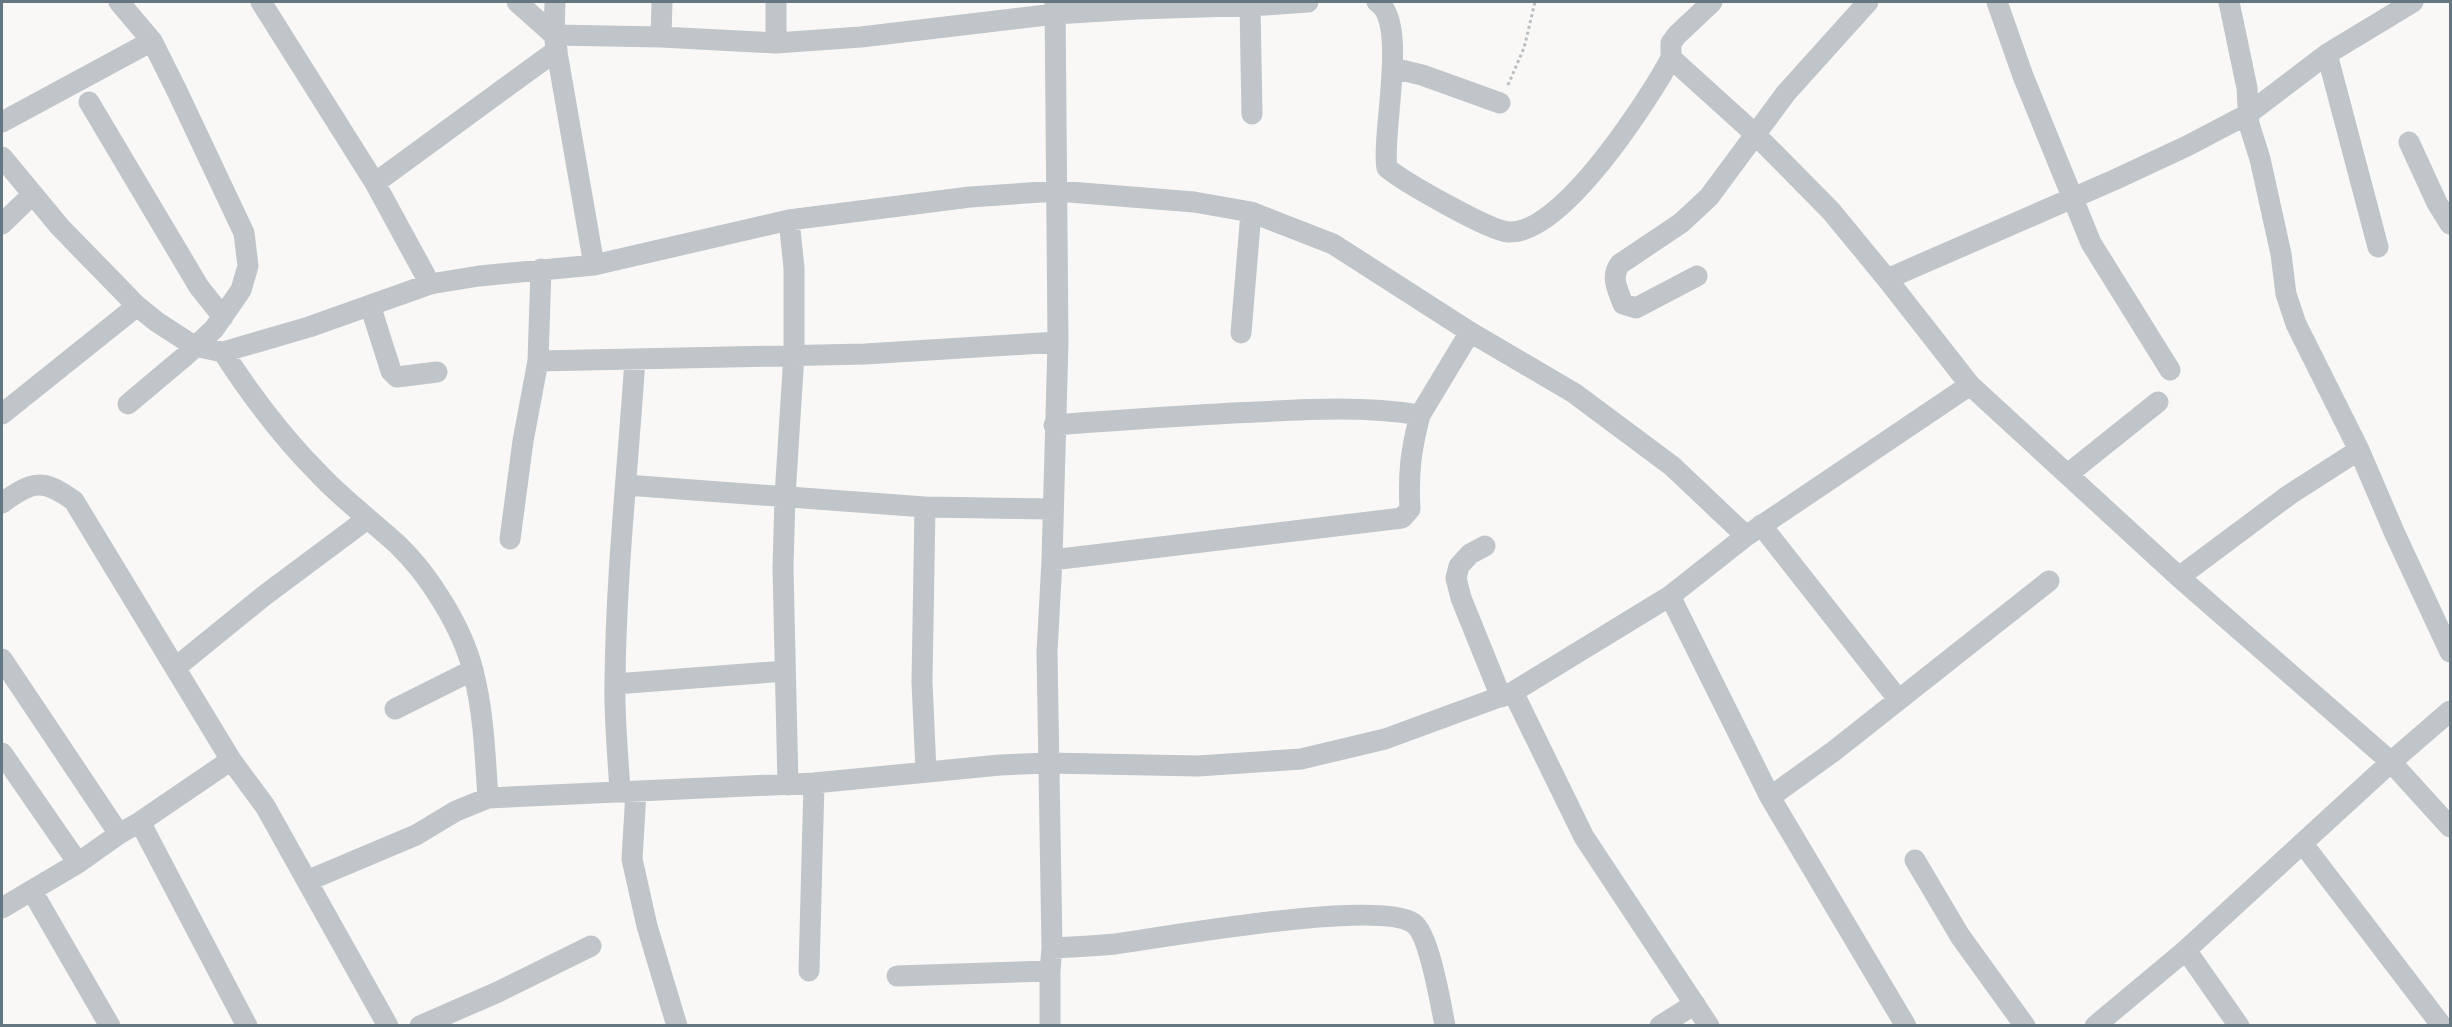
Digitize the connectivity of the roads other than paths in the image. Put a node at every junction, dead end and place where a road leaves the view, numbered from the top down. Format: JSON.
{"nodes":[{"id":1,"x":118,"y":2,"type":"edge"},
{"id":2,"x":261,"y":2,"type":"edge"},
{"id":3,"x":517,"y":2,"type":"edge"},
{"id":4,"x":555,"y":2,"type":"edge"},
{"id":5,"x":662,"y":2,"type":"edge"},
{"id":6,"x":776,"y":2,"type":"edge"},
{"id":7,"x":1308,"y":2,"type":"edge"},
{"id":8,"x":1377,"y":2,"type":"edge"},
{"id":9,"x":1712,"y":2,"type":"edge"},
{"id":10,"x":1868,"y":2,"type":"edge"},
{"id":11,"x":1997,"y":2,"type":"edge"},
{"id":12,"x":2229,"y":2,"type":"edge"},
{"id":13,"x":2413,"y":2,"type":"edge"},
{"id":14,"x":1250,"y":5,"type":"junction"},
{"id":15,"x":1055,"y":8,"type":"edge"},
{"id":16,"x":661,"y":37,"type":"junction"},
{"id":17,"x":153,"y":41,"type":"junction"},
{"id":18,"x":555,"y":43,"type":"junction"},
{"id":19,"x":776,"y":43,"type":"junction"},
{"id":20,"x":2327,"y":54,"type":"junction"},
{"id":21,"x":1671,"y":58,"type":"junction"},
{"id":22,"x":1393,"y":68,"type":"junction"},
{"id":23,"x":88,"y":102,"type":"dead end"},
{"id":24,"x":1500,"y":103,"type":"road end"},
{"id":25,"x":1252,"y":114,"type":"dead end"},
{"id":26,"x":2248,"y":114,"type":"junction"},
{"id":27,"x":2,"y":122,"type":"edge"},
{"id":28,"x":1755,"y":134,"type":"junction"},
{"id":29,"x":2409,"y":142,"type":"dead end"},
{"id":30,"x":2,"y":157,"type":"edge"},
{"id":31,"x":375,"y":183,"type":"junction"},
{"id":32,"x":1057,"y":191,"type":"junction"},
{"id":33,"x":33,"y":194,"type":"junction"},
{"id":34,"x":2073,"y":197,"type":"junction"},
{"id":35,"x":1251,"y":212,"type":"junction"},
{"id":36,"x":789,"y":220,"type":"junction"},
{"id":37,"x":2,"y":224,"type":"edge"},
{"id":38,"x":2451,"y":224,"type":"edge"},
{"id":39,"x":2378,"y":247,"type":"dead end"},
{"id":40,"x":594,"y":264,"type":"junction"},
{"id":41,"x":541,"y":269,"type":"junction"},
{"id":42,"x":1697,"y":276,"type":"dead end"},
{"id":43,"x":1887,"y":279,"type":"junction"},
{"id":44,"x":430,"y":284,"type":"junction"},
{"id":45,"x":370,"y":305,"type":"junction"},
{"id":46,"x":137,"y":306,"type":"junction"},
{"id":47,"x":223,"y":317,"type":"junction"},
{"id":48,"x":1470,"y":332,"type":"junction"},
{"id":49,"x":1241,"y":333,"type":"dead end"},
{"id":50,"x":1058,"y":342,"type":"junction"},
{"id":51,"x":195,"y":346,"type":"junction"},
{"id":52,"x":223,"y":352,"type":"junction"},
{"id":53,"x":794,"y":354,"type":"junction"},
{"id":54,"x":634,"y":359,"type":"junction"},
{"id":55,"x":538,"y":360,"type":"junction"},
{"id":56,"x":2170,"y":370,"type":"dead end"},
{"id":57,"x":437,"y":372,"type":"dead end"},
{"id":58,"x":1970,"y":385,"type":"junction"},
{"id":59,"x":2158,"y":402,"type":"dead end"},
{"id":60,"x":128,"y":404,"type":"dead end"},
{"id":61,"x":2,"y":414,"type":"edge"},
{"id":62,"x":1420,"y":415,"type":"junction"},
{"id":63,"x":1054,"y":425,"type":"junction"},
{"id":64,"x":2359,"y":450,"type":"junction"},
{"id":65,"x":2068,"y":474,"type":"junction"},
{"id":66,"x":626,"y":485,"type":"junction"},
{"id":67,"x":785,"y":496,"type":"junction"},
{"id":68,"x":2,"y":503,"type":"edge"},
{"id":69,"x":925,"y":507,"type":"junction"},
{"id":70,"x":1053,"y":509,"type":"junction"},
{"id":71,"x":367,"y":519,"type":"junction"},
{"id":72,"x":1754,"y":531,"type":"junction"},
{"id":73,"x":510,"y":539,"type":"dead end"},
{"id":74,"x":1485,"y":546,"type":"dead end"},
{"id":75,"x":1052,"y":560,"type":"junction"},
{"id":76,"x":2179,"y":577,"type":"junction"},
{"id":77,"x":2049,"y":581,"type":"dead end"},
{"id":78,"x":1670,"y":596,"type":"junction"},
{"id":79,"x":2451,"y":652,"type":"edge"},
{"id":80,"x":2,"y":659,"type":"edge"},
{"id":81,"x":175,"y":668,"type":"junction"},
{"id":82,"x":473,"y":670,"type":"junction"},
{"id":83,"x":785,"y":670,"type":"junction"},
{"id":84,"x":615,"y":684,"type":"junction"},
{"id":85,"x":1507,"y":695,"type":"junction"},
{"id":86,"x":1898,"y":699,"type":"junction"},
{"id":87,"x":395,"y":709,"type":"dead end"},
{"id":88,"x":2451,"y":711,"type":"edge"},
{"id":89,"x":2,"y":753,"type":"edge"},
{"id":90,"x":231,"y":760,"type":"junction"},
{"id":91,"x":2391,"y":762,"type":"junction"},
{"id":92,"x":1048,"y":763,"type":"junction"},
{"id":93,"x":926,"y":771,"type":"junction"},
{"id":94,"x":814,"y":783,"type":"junction"},
{"id":95,"x":788,"y":785,"type":"junction"},
{"id":96,"x":628,"y":792,"type":"junction"},
{"id":97,"x":1770,"y":797,"type":"junction"},
{"id":98,"x":488,"y":798,"type":"junction"},
{"id":99,"x":140,"y":822,"type":"junction"},
{"id":100,"x":2451,"y":827,"type":"edge"},
{"id":101,"x":119,"y":834,"type":"junction"},
{"id":102,"x":2303,"y":844,"type":"junction"},
{"id":103,"x":1916,"y":860,"type":"dead end"},
{"id":104,"x":78,"y":863,"type":"junction"},
{"id":105,"x":307,"y":881,"type":"junction"},
{"id":106,"x":32,"y":891,"type":"junction"},
{"id":107,"x":2,"y":908,"type":"edge"},
{"id":108,"x":591,"y":946,"type":"dead end"},
{"id":109,"x":1052,"y":948,"type":"junction"},
{"id":110,"x":2186,"y":950,"type":"junction"},
{"id":111,"x":810,"y":971,"type":"dead end"},
{"id":112,"x":1050,"y":971,"type":"junction"},
{"id":113,"x":897,"y":976,"type":"dead end"},
{"id":114,"x":1695,"y":1004,"type":"junction"},
{"id":115,"x":2435,"y":1023,"type":"edge"},
{"id":116,"x":110,"y":1026,"type":"edge"},
{"id":117,"x":247,"y":1026,"type":"edge"},
{"id":118,"x":388,"y":1026,"type":"edge"},
{"id":119,"x":420,"y":1026,"type":"edge"},
{"id":120,"x":677,"y":1026,"type":"edge"},
{"id":121,"x":1050,"y":1026,"type":"edge"},
{"id":122,"x":1445,"y":1026,"type":"edge"},
{"id":123,"x":1660,"y":1026,"type":"edge"},
{"id":124,"x":1709,"y":1026,"type":"edge"},
{"id":125,"x":1906,"y":1026,"type":"edge"},
{"id":126,"x":2025,"y":1026,"type":"edge"},
{"id":127,"x":2095,"y":1026,"type":"edge"},
{"id":128,"x":2239,"y":1026,"type":"edge"}],
"edges":[{"from":1,"to":17,"type":"street"},
{"from":2,"to":31,"type":"street"},
{"from":3,"to":18,"type":"street"},
{"from":4,"to":18,"type":"street"},
{"from":5,"to":16,"type":"street"},
{"from":6,"to":19,"type":"street"},
{"from":7,"to":14,"type":"street"},
{"from":8,"to":22,"type":"street"},
{"from":9,"to":21,"type":"street"},
{"from":10,"to":28,"type":"street"},
{"from":11,"to":34,"type":"street"},
{"from":12,"to":26,"type":"street"},
{"from":13,"to":20,"type":"street"},
{"from":14,"to":15,"type":"street"},
{"from":14,"to":25,"type":"street"},
{"from":15,"to":19,"type":"street"},
{"from":15,"to":32,"type":"street"},
{"from":16,"to":18,"type":"street"},
{"from":16,"to":19,"type":"street"},
{"from":17,"to":27,"type":"street"},
{"from":17,"to":47,"type":"street"},
{"from":18,"to":31,"type":"street"},
{"from":18,"to":40,"type":"street"},
{"from":20,"to":26,"type":"street"},
{"from":20,"to":39,"type":"street"},
{"from":21,"to":22,"type":"street"},
{"from":21,"to":28,"type":"street"},
{"from":22,"to":24,"type":"street"},
{"from":23,"to":47,"type":"street"},
{"from":26,"to":34,"type":"street"},
{"from":26,"to":64,"type":"street"},
{"from":28,"to":42,"type":"street"},
{"from":28,"to":43,"type":"street"},
{"from":29,"to":38,"type":"street"},
{"from":30,"to":33,"type":"street"},
{"from":31,"to":44,"type":"street"},
{"from":32,"to":35,"type":"street"},
{"from":32,"to":36,"type":"street"},
{"from":32,"to":50,"type":"street"},
{"from":33,"to":37,"type":"street"},
{"from":33,"to":46,"type":"street"},
{"from":34,"to":43,"type":"street"},
{"from":34,"to":56,"type":"street"},
{"from":35,"to":48,"type":"street"},
{"from":35,"to":49,"type":"street"},
{"from":36,"to":40,"type":"street"},
{"from":36,"to":53,"type":"street"},
{"from":40,"to":41,"type":"street"},
{"from":41,"to":44,"type":"street"},
{"from":41,"to":55,"type":"street"},
{"from":43,"to":58,"type":"street"},
{"from":44,"to":45,"type":"street"},
{"from":45,"to":52,"type":"street"},
{"from":45,"to":57,"type":"street"},
{"from":46,"to":51,"type":"street"},
{"from":46,"to":61,"type":"street"},
{"from":47,"to":51,"type":"street"},
{"from":48,"to":62,"type":"street"},
{"from":48,"to":72,"type":"street"},
{"from":50,"to":53,"type":"street"},
{"from":50,"to":63,"type":"street"},
{"from":51,"to":52,"type":"street"},
{"from":51,"to":60,"type":"street"},
{"from":52,"to":71,"type":"street"},
{"from":53,"to":54,"type":"street"},
{"from":53,"to":67,"type":"street"},
{"from":54,"to":55,"type":"street"},
{"from":54,"to":66,"type":"street"},
{"from":55,"to":73,"type":"street"},
{"from":58,"to":65,"type":"street"},
{"from":58,"to":72,"type":"street"},
{"from":59,"to":65,"type":"street"},
{"from":62,"to":63,"type":"street"},
{"from":62,"to":75,"type":"street"},
{"from":63,"to":70,"type":"street"},
{"from":64,"to":76,"type":"street"},
{"from":64,"to":79,"type":"street"},
{"from":65,"to":76,"type":"street"},
{"from":66,"to":67,"type":"street"},
{"from":66,"to":84,"type":"street"},
{"from":67,"to":69,"type":"street"},
{"from":67,"to":83,"type":"street"},
{"from":68,"to":81,"type":"street"},
{"from":69,"to":70,"type":"street"},
{"from":69,"to":93,"type":"street"},
{"from":70,"to":75,"type":"street"},
{"from":71,"to":81,"type":"street"},
{"from":71,"to":82,"type":"street"},
{"from":72,"to":78,"type":"street"},
{"from":72,"to":86,"type":"street"},
{"from":74,"to":85,"type":"street"},
{"from":75,"to":92,"type":"street"},
{"from":76,"to":91,"type":"street"},
{"from":77,"to":86,"type":"street"},
{"from":78,"to":85,"type":"street"},
{"from":78,"to":97,"type":"street"},
{"from":80,"to":101,"type":"street"},
{"from":81,"to":90,"type":"street"},
{"from":82,"to":87,"type":"street"},
{"from":82,"to":98,"type":"street"},
{"from":83,"to":84,"type":"street"},
{"from":83,"to":95,"type":"street"},
{"from":84,"to":96,"type":"street"},
{"from":85,"to":92,"type":"street"},
{"from":85,"to":114,"type":"street"},
{"from":86,"to":97,"type":"street"},
{"from":88,"to":91,"type":"street"},
{"from":89,"to":104,"type":"street"},
{"from":90,"to":99,"type":"street"},
{"from":90,"to":105,"type":"street"},
{"from":91,"to":100,"type":"street"},
{"from":91,"to":102,"type":"street"},
{"from":92,"to":93,"type":"street"},
{"from":92,"to":109,"type":"street"},
{"from":93,"to":94,"type":"street"},
{"from":94,"to":95,"type":"street"},
{"from":94,"to":111,"type":"street"},
{"from":95,"to":96,"type":"street"},
{"from":96,"to":98,"type":"street"},
{"from":96,"to":120,"type":"street"},
{"from":97,"to":125,"type":"street"},
{"from":98,"to":105,"type":"street"},
{"from":99,"to":101,"type":"street"},
{"from":99,"to":117,"type":"street"},
{"from":101,"to":104,"type":"street"},
{"from":102,"to":110,"type":"street"},
{"from":102,"to":115,"type":"street"},
{"from":103,"to":126,"type":"street"},
{"from":104,"to":106,"type":"street"},
{"from":105,"to":118,"type":"street"},
{"from":106,"to":107,"type":"street"},
{"from":106,"to":116,"type":"street"},
{"from":108,"to":119,"type":"street"},
{"from":109,"to":112,"type":"street"},
{"from":109,"to":122,"type":"street"},
{"from":110,"to":127,"type":"street"},
{"from":110,"to":128,"type":"street"},
{"from":112,"to":113,"type":"street"},
{"from":112,"to":121,"type":"street"},
{"from":114,"to":123,"type":"street"},
{"from":114,"to":124,"type":"street"}]}
